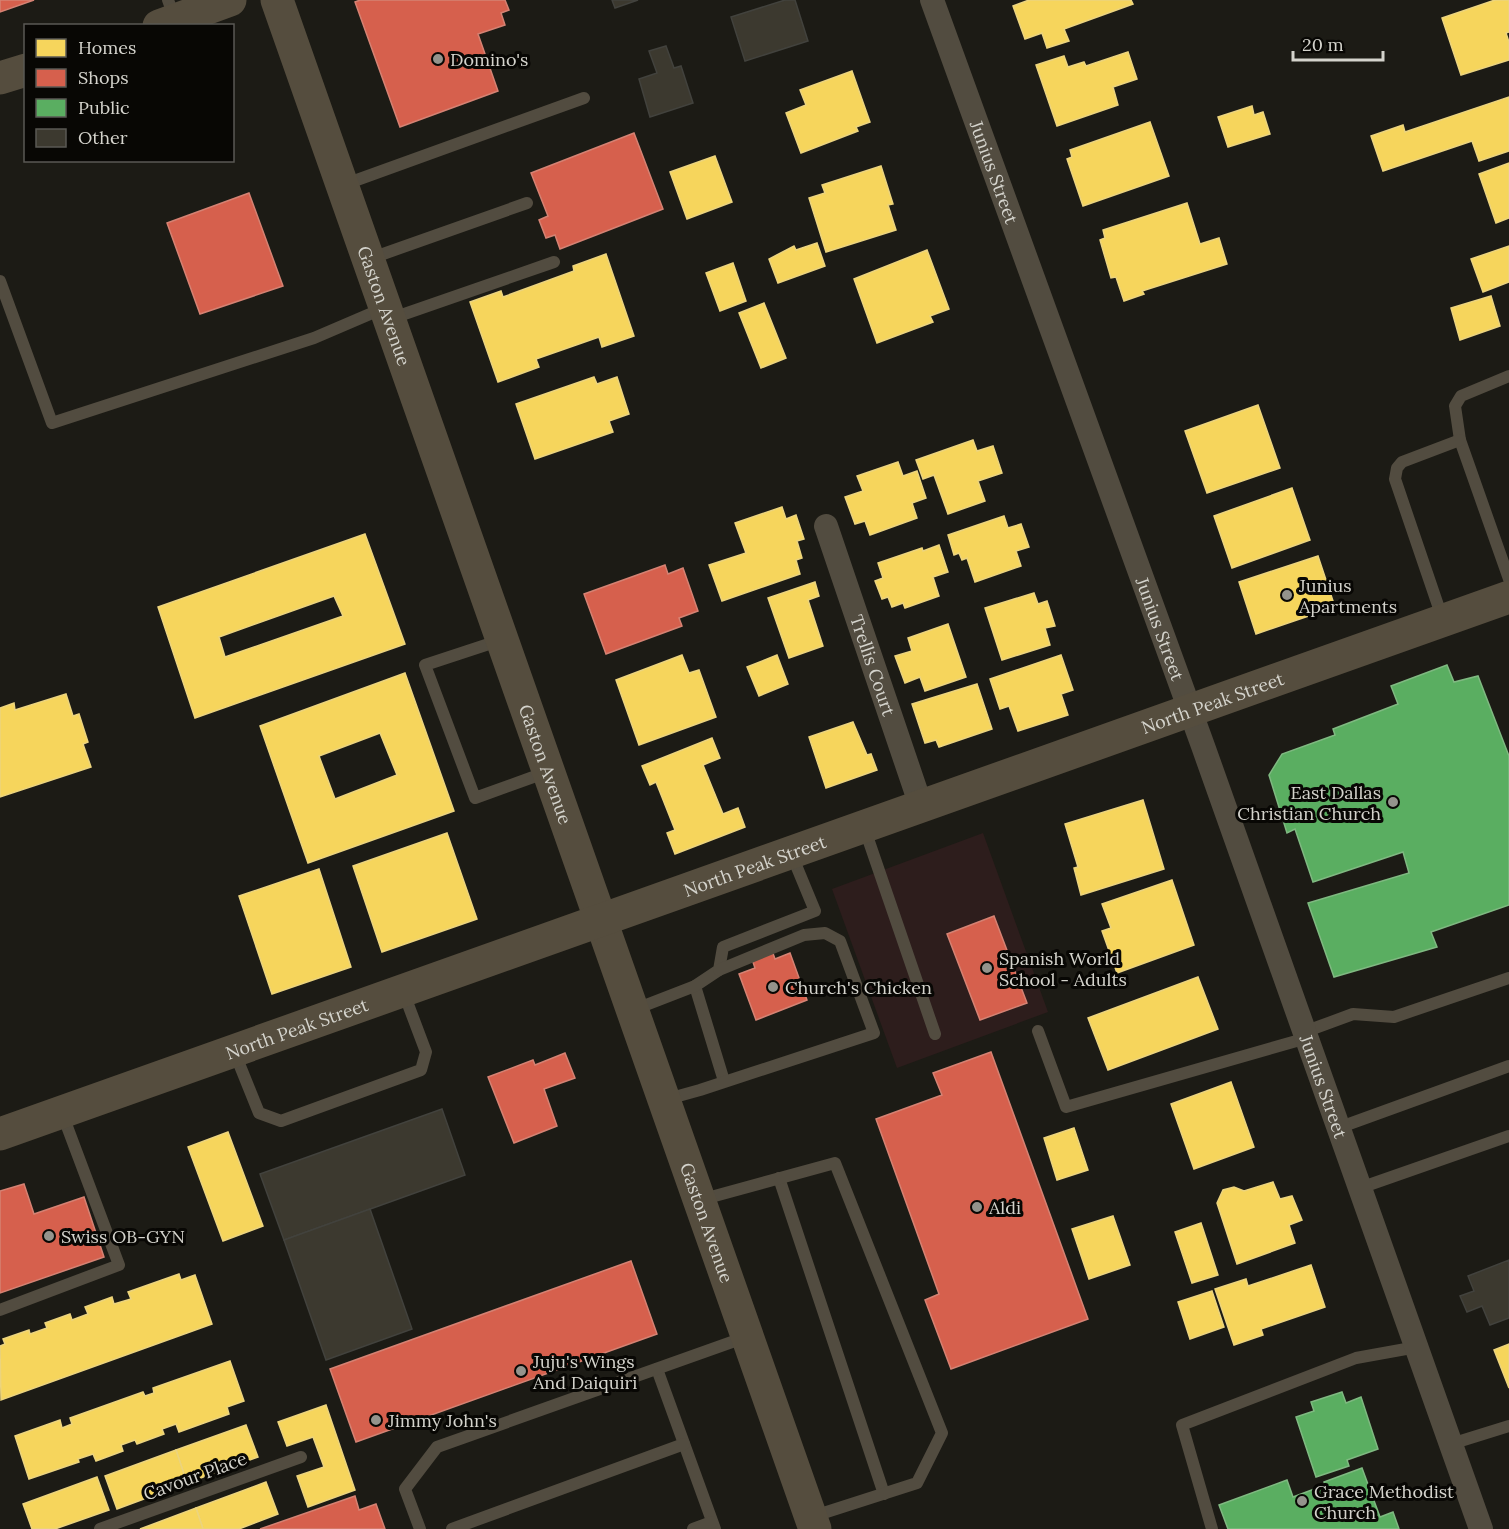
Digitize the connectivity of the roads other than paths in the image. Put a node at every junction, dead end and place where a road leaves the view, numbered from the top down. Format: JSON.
{"nodes":[{"id":1,"x":230,"y":0,"type":"edge"},
{"id":2,"x":277,"y":0,"type":"edge"},
{"id":3,"x":932,"y":0,"type":"edge"},
{"id":4,"x":168,"y":15,"type":"edge"},
{"id":5,"x":24,"y":71,"type":"edge"},
{"id":6,"x":0,"y":78,"type":"edge"},
{"id":7,"x":584,"y":98,"type":"dead end"},
{"id":8,"x":342,"y":186,"type":"junction"},
{"id":9,"x":527,"y":203,"type":"dead end"},
{"id":10,"x":368,"y":259,"type":"junction"},
{"id":11,"x":554,"y":262,"type":"dead end"},
{"id":12,"x":0,"y":281,"type":"edge"},
{"id":13,"x":387,"y":313,"type":"junction"},
{"id":14,"x":1509,"y":376,"type":"edge"},
{"id":15,"x":1460,"y":440,"type":"junction"},
{"id":16,"x":826,"y":526,"type":"dead end"},
{"id":17,"x":1509,"y":579,"type":"edge"},
{"id":18,"x":1509,"y":597,"type":"edge"},
{"id":19,"x":1443,"y":620,"type":"junction"},
{"id":20,"x":502,"y":640,"type":"junction"},
{"id":21,"x":1190,"y":710,"type":"junction"},
{"id":22,"x":548,"y":772,"type":"junction"},
{"id":23,"x":921,"y":806,"type":"junction"},
{"id":24,"x":864,"y":826,"type":"junction"},
{"id":25,"x":791,"y":852,"type":"junction"},
{"id":26,"x":600,"y":920,"type":"junction"},
{"id":27,"x":719,"y":970,"type":"junction"},
{"id":28,"x":1509,"y":978,"type":"edge"},
{"id":29,"x":695,"y":986,"type":"junction"},
{"id":30,"x":403,"y":990,"type":"junction"},
{"id":31,"x":632,"y":1010,"type":"junction"},
{"id":32,"x":1038,"y":1031,"type":"dead end"},
{"id":33,"x":935,"y":1034,"type":"dead end"},
{"id":34,"x":1305,"y":1035,"type":"junction"},
{"id":35,"x":233,"y":1051,"type":"junction"},
{"id":36,"x":1509,"y":1066,"type":"edge"},
{"id":37,"x":724,"y":1081,"type":"junction"},
{"id":38,"x":663,"y":1100,"type":"junction"},
{"id":39,"x":62,"y":1112,"type":"junction"},
{"id":40,"x":1338,"y":1128,"type":"junction"},
{"id":41,"x":0,"y":1134,"type":"edge"},
{"id":42,"x":1509,"y":1136,"type":"edge"},
{"id":43,"x":779,"y":1178,"type":"junction"},
{"id":44,"x":1360,"y":1188,"type":"junction"},
{"id":45,"x":699,"y":1200,"type":"junction"},
{"id":46,"x":0,"y":1310,"type":"edge"},
{"id":47,"x":747,"y":1336,"type":"junction"},
{"id":48,"x":1417,"y":1347,"type":"junction"},
{"id":49,"x":657,"y":1369,"type":"junction"},
{"id":50,"x":1509,"y":1426,"type":"edge"},
{"id":51,"x":684,"y":1444,"type":"junction"},
{"id":52,"x":1451,"y":1444,"type":"junction"},
{"id":53,"x":301,"y":1457,"type":"dead end"},
{"id":54,"x":884,"y":1494,"type":"junction"},
{"id":55,"x":813,"y":1523,"type":"edge"},
{"id":56,"x":713,"y":1525,"type":"edge"},
{"id":57,"x":100,"y":1529,"type":"edge"},
{"id":58,"x":420,"y":1529,"type":"edge"},
{"id":59,"x":452,"y":1529,"type":"edge"},
{"id":60,"x":693,"y":1529,"type":"edge"},
{"id":61,"x":1212,"y":1529,"type":"edge"},
{"id":62,"x":1481,"y":1529,"type":"edge"}],
"edges":[{"from":1,"to":4,"type":"main road"},
{"from":2,"to":8,"type":"main road","name":"Gaston Avenue"},
{"from":3,"to":21,"type":"street","name":"Junius Street"},
{"from":5,"to":6,"type":"main road"},
{"from":7,"to":8,"type":"lane"},
{"from":8,"to":10,"type":"main road","name":"Gaston Avenue"},
{"from":9,"to":10,"type":"lane"},
{"from":10,"to":13,"type":"main road","name":"Gaston Avenue"},
{"from":11,"to":13,"type":"lane"},
{"from":12,"to":13,"type":"lane"},
{"from":13,"to":20,"type":"main road","name":"Gaston Avenue"},
{"from":14,"to":15,"type":"lane"},
{"from":15,"to":17,"type":"lane"},
{"from":15,"to":19,"type":"lane"},
{"from":16,"to":23,"type":"street","name":"Trellis Court"},
{"from":18,"to":19,"type":"main road","name":"North Peak Street"},
{"from":19,"to":21,"type":"main road","name":"North Peak Street"},
{"from":20,"to":22,"type":"main road","name":"Gaston Avenue"},
{"from":20,"to":22,"type":"lane"},
{"from":21,"to":23,"type":"main road","name":"North Peak Street"},
{"from":21,"to":34,"type":"street","name":"Junius Street"},
{"from":22,"to":26,"type":"main road","name":"Gaston Avenue"},
{"from":23,"to":24,"type":"main road","name":"North Peak Street"},
{"from":24,"to":25,"type":"main road","name":"North Peak Street"},
{"from":24,"to":33,"type":"lane"},
{"from":25,"to":26,"type":"main road","name":"North Peak Street"},
{"from":25,"to":27,"type":"lane"},
{"from":26,"to":30,"type":"main road","name":"North Peak Street"},
{"from":26,"to":31,"type":"main road","name":"Gaston Avenue"},
{"from":27,"to":29,"type":"lane"},
{"from":27,"to":37,"type":"lane"},
{"from":28,"to":34,"type":"lane"},
{"from":29,"to":31,"type":"lane"},
{"from":29,"to":37,"type":"lane"},
{"from":30,"to":35,"type":"main road","name":"North Peak Street"},
{"from":30,"to":35,"type":"lane"},
{"from":31,"to":38,"type":"main road","name":"Gaston Avenue"},
{"from":32,"to":34,"type":"lane"},
{"from":34,"to":40,"type":"street","name":"Junius Street"},
{"from":35,"to":39,"type":"main road","name":"North Peak Street"},
{"from":36,"to":40,"type":"lane"},
{"from":37,"to":38,"type":"lane"},
{"from":38,"to":45,"type":"main road","name":"Gaston Avenue"},
{"from":39,"to":41,"type":"main road","name":"North Peak Street"},
{"from":39,"to":46,"type":"lane"},
{"from":40,"to":44,"type":"street","name":"Junius Street"},
{"from":42,"to":44,"type":"lane"},
{"from":43,"to":45,"type":"lane"},
{"from":43,"to":54,"type":"lane"},
{"from":43,"to":54,"type":"lane"},
{"from":44,"to":48,"type":"street","name":"Junius Street"},
{"from":45,"to":47,"type":"main road","name":"Gaston Avenue"},
{"from":47,"to":49,"type":"lane"},
{"from":47,"to":55,"type":"main road","name":"Gaston Avenue"},
{"from":48,"to":52,"type":"street","name":"Junius Street"},
{"from":48,"to":61,"type":"lane"},
{"from":49,"to":51,"type":"lane"},
{"from":49,"to":58,"type":"lane"},
{"from":50,"to":52,"type":"lane"},
{"from":51,"to":56,"type":"lane"},
{"from":51,"to":59,"type":"lane"},
{"from":52,"to":62,"type":"street","name":"Junius Street"},
{"from":53,"to":57,"type":"lane","name":"Cavour Place"},
{"from":54,"to":55,"type":"lane"},
{"from":56,"to":60,"type":"lane"}]}
